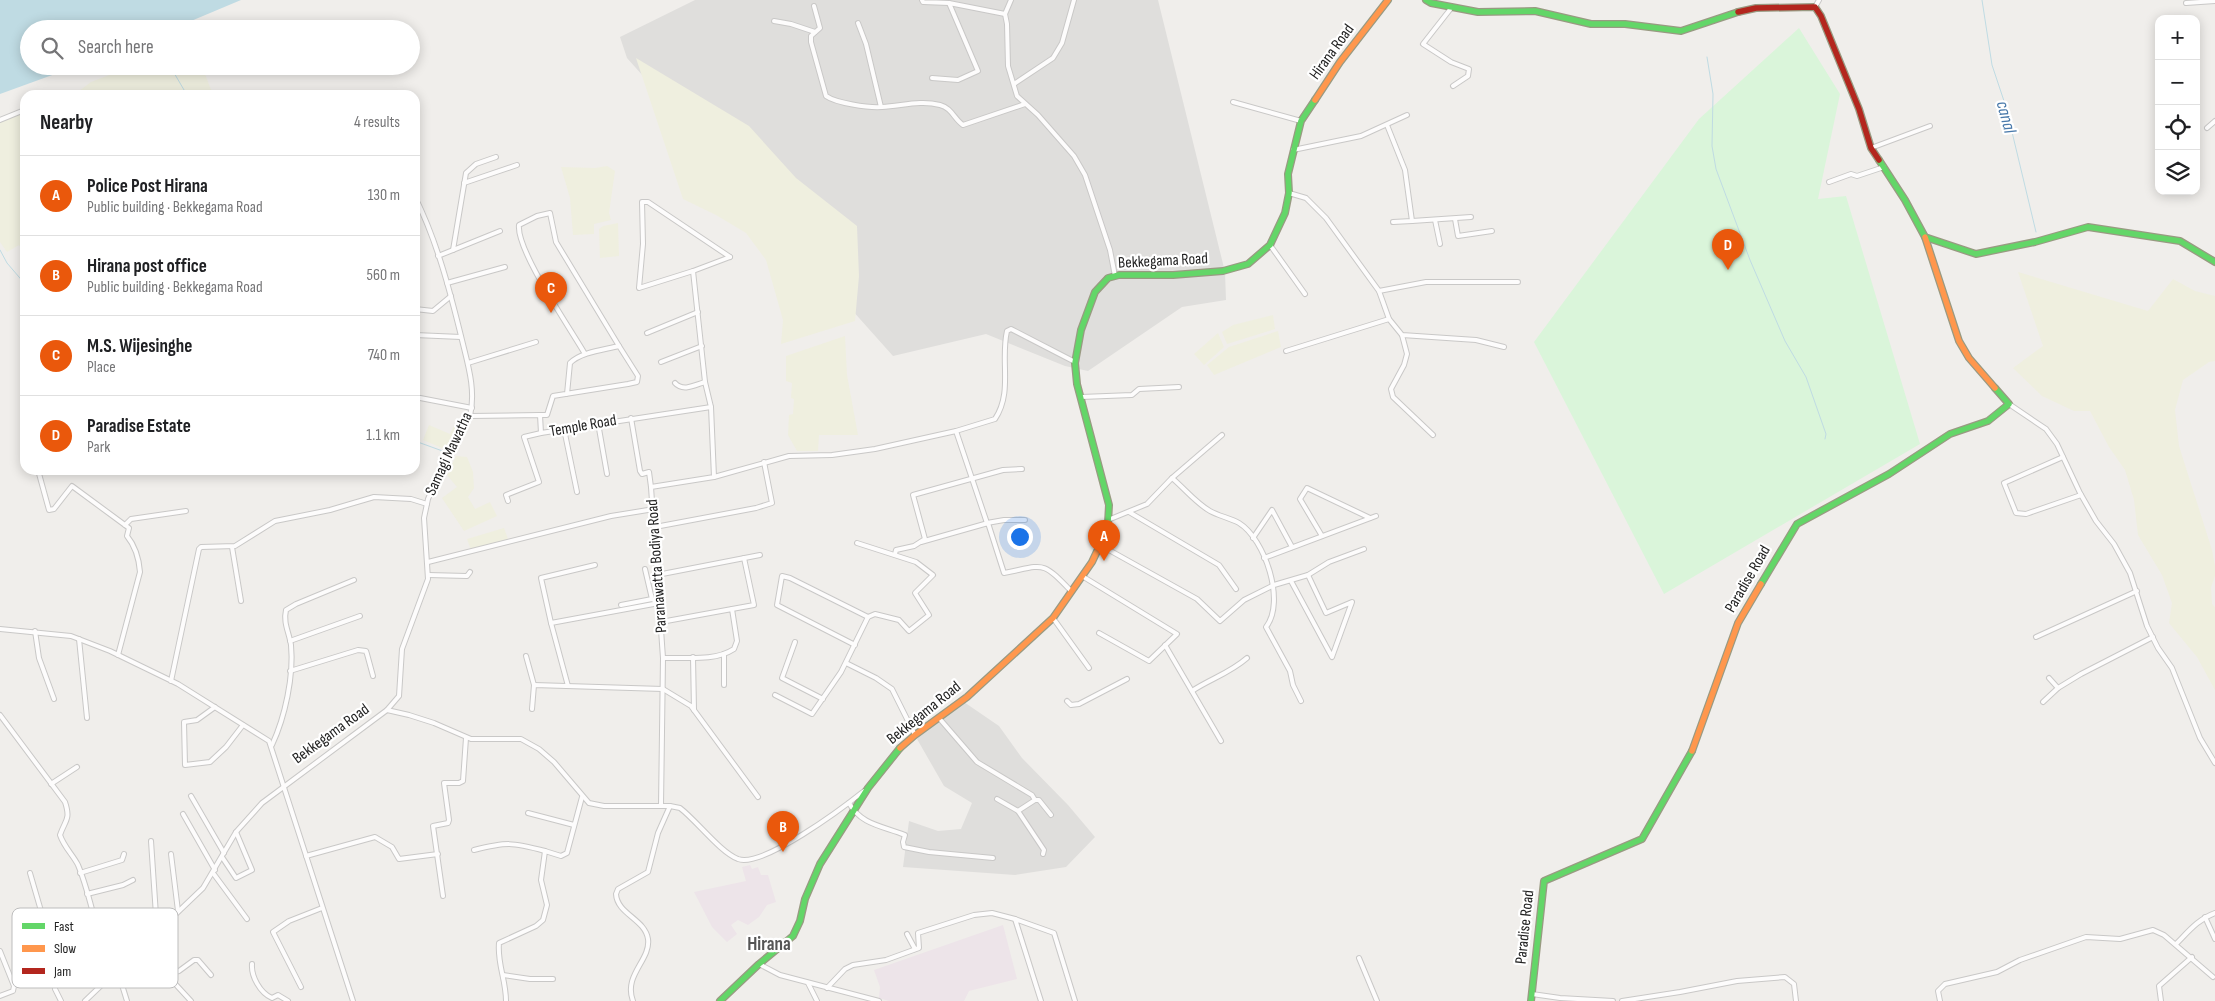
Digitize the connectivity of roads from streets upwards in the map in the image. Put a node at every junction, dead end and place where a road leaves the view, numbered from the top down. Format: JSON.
{"nodes":[{"id":1,"x":922,"y":0,"type":"edge"},
{"id":2,"x":1010,"y":0,"type":"edge"},
{"id":3,"x":1074,"y":0,"type":"edge"},
{"id":4,"x":1392,"y":0,"type":"edge"},
{"id":5,"x":1426,"y":0,"type":"edge"},
{"id":6,"x":1819,"y":0,"type":"edge"},
{"id":7,"x":2215,"y":1,"type":"edge"},
{"id":8,"x":949,"y":3,"type":"junction"},
{"id":9,"x":1386,"y":3,"type":"edge"},
{"id":10,"x":2186,"y":3,"type":"dead end"},
{"id":11,"x":814,"y":6,"type":"dead end"},
{"id":12,"x":1452,"y":7,"type":"junction"},
{"id":13,"x":1815,"y":7,"type":"junction"},
{"id":14,"x":1005,"y":14,"type":"junction"},
{"id":15,"x":774,"y":21,"type":"dead end"},
{"id":16,"x":858,"y":23,"type":"dead end"},
{"id":17,"x":815,"y":32,"type":"junction"},
{"id":18,"x":932,"y":78,"type":"dead end"},
{"id":19,"x":1014,"y":84,"type":"junction"},
{"id":20,"x":1453,"y":86,"type":"dead end"},
{"id":21,"x":1233,"y":102,"type":"dead end"},
{"id":22,"x":1025,"y":104,"type":"junction"},
{"id":23,"x":881,"y":107,"type":"junction"},
{"id":24,"x":20,"y":112,"type":"edge"},
{"id":25,"x":1407,"y":115,"type":"dead end"},
{"id":26,"x":0,"y":120,"type":"edge"},
{"id":27,"x":1301,"y":121,"type":"junction"},
{"id":28,"x":2215,"y":121,"type":"edge"},
{"id":29,"x":1387,"y":126,"type":"junction"},
{"id":30,"x":1930,"y":126,"type":"dead end"},
{"id":31,"x":2207,"y":128,"type":"dead end"},
{"id":32,"x":1871,"y":148,"type":"junction"},
{"id":33,"x":1293,"y":150,"type":"junction"},
{"id":34,"x":496,"y":157,"type":"dead end"},
{"id":35,"x":517,"y":165,"type":"dead end"},
{"id":36,"x":1884,"y":167,"type":"junction"},
{"id":37,"x":464,"y":182,"type":"junction"},
{"id":38,"x":1829,"y":182,"type":"dead end"},
{"id":39,"x":1289,"y":193,"type":"junction"},
{"id":40,"x":420,"y":210,"type":"edge"},
{"id":41,"x":1471,"y":217,"type":"dead end"},
{"id":42,"x":1454,"y":219,"type":"junction"},
{"id":43,"x":1435,"y":220,"type":"junction"},
{"id":44,"x":1412,"y":221,"type":"junction"},
{"id":45,"x":1393,"y":222,"type":"dead end"},
{"id":46,"x":500,"y":231,"type":"dead end"},
{"id":47,"x":1492,"y":231,"type":"dead end"},
{"id":48,"x":1925,"y":237,"type":"junction"},
{"id":49,"x":1440,"y":244,"type":"dead end"},
{"id":50,"x":1270,"y":245,"type":"junction"},
{"id":51,"x":453,"y":250,"type":"junction"},
{"id":52,"x":438,"y":256,"type":"junction"},
{"id":53,"x":2214,"y":260,"type":"edge"},
{"id":54,"x":505,"y":267,"type":"dead end"},
{"id":55,"x":693,"y":271,"type":"junction"},
{"id":56,"x":1115,"y":276,"type":"junction"},
{"id":57,"x":1518,"y":282,"type":"dead end"},
{"id":58,"x":447,"y":283,"type":"junction"},
{"id":59,"x":1379,"y":291,"type":"junction"},
{"id":60,"x":1305,"y":294,"type":"dead end"},
{"id":61,"x":451,"y":296,"type":"junction"},
{"id":62,"x":420,"y":309,"type":"edge"},
{"id":63,"x":698,"y":312,"type":"junction"},
{"id":64,"x":1389,"y":319,"type":"junction"},
{"id":65,"x":647,"y":333,"type":"dead end"},
{"id":66,"x":420,"y":334,"type":"edge"},
{"id":67,"x":1402,"y":335,"type":"junction"},
{"id":68,"x":461,"y":337,"type":"junction"},
{"id":69,"x":536,"y":342,"type":"dead end"},
{"id":70,"x":619,"y":346,"type":"junction"},
{"id":71,"x":702,"y":346,"type":"junction"},
{"id":72,"x":1504,"y":347,"type":"dead end"},
{"id":73,"x":1286,"y":351,"type":"dead end"},
{"id":74,"x":585,"y":354,"type":"junction"},
{"id":75,"x":661,"y":362,"type":"dead end"},
{"id":76,"x":1075,"y":362,"type":"junction"},
{"id":77,"x":468,"y":363,"type":"junction"},
{"id":78,"x":705,"y":382,"type":"junction"},
{"id":79,"x":675,"y":383,"type":"dead end"},
{"id":80,"x":1179,"y":387,"type":"dead end"},
{"id":81,"x":567,"y":394,"type":"junction"},
{"id":82,"x":1081,"y":397,"type":"junction"},
{"id":83,"x":420,"y":398,"type":"edge"},
{"id":84,"x":2009,"y":404,"type":"junction"},
{"id":85,"x":711,"y":406,"type":"junction"},
{"id":86,"x":472,"y":408,"type":"junction"},
{"id":87,"x":540,"y":415,"type":"junction"},
{"id":88,"x":470,"y":416,"type":"junction"},
{"id":89,"x":631,"y":418,"type":"junction"},
{"id":90,"x":598,"y":424,"type":"junction"},
{"id":91,"x":564,"y":429,"type":"junction"},
{"id":92,"x":956,"y":431,"type":"junction"},
{"id":93,"x":542,"y":433,"type":"junction"},
{"id":94,"x":1222,"y":435,"type":"dead end"},
{"id":95,"x":1433,"y":435,"type":"dead end"},
{"id":96,"x":2063,"y":457,"type":"junction"},
{"id":97,"x":764,"y":462,"type":"junction"},
{"id":98,"x":1022,"y":469,"type":"dead end"},
{"id":99,"x":608,"y":474,"type":"dead end"},
{"id":100,"x":39,"y":475,"type":"edge"},
{"id":101,"x":714,"y":477,"type":"junction"},
{"id":102,"x":974,"y":478,"type":"junction"},
{"id":103,"x":1172,"y":478,"type":"junction"},
{"id":104,"x":651,"y":487,"type":"junction"},
{"id":105,"x":577,"y":492,"type":"dead end"},
{"id":106,"x":2081,"y":495,"type":"junction"},
{"id":107,"x":508,"y":501,"type":"dead end"},
{"id":108,"x":427,"y":504,"type":"junction"},
{"id":109,"x":654,"y":509,"type":"junction"},
{"id":110,"x":186,"y":511,"type":"dead end"},
{"id":111,"x":1129,"y":512,"type":"junction"},
{"id":112,"x":1376,"y":516,"type":"dead end"},
{"id":113,"x":1370,"y":518,"type":"junction"},
{"id":114,"x":1025,"y":520,"type":"dead end"},
{"id":115,"x":1108,"y":520,"type":"junction"},
{"id":116,"x":988,"y":523,"type":"junction"},
{"id":117,"x":125,"y":525,"type":"junction"},
{"id":118,"x":655,"y":527,"type":"junction"},
{"id":119,"x":1322,"y":536,"type":"junction"},
{"id":120,"x":1253,"y":538,"type":"junction"},
{"id":121,"x":921,"y":542,"type":"junction"},
{"id":122,"x":857,"y":543,"type":"dead end"},
{"id":123,"x":1100,"y":545,"type":"junction"},
{"id":124,"x":232,"y":547,"type":"junction"},
{"id":125,"x":1292,"y":547,"type":"junction"},
{"id":126,"x":1364,"y":548,"type":"dead end"},
{"id":127,"x":895,"y":554,"type":"junction"},
{"id":128,"x":760,"y":555,"type":"dead end"},
{"id":129,"x":744,"y":558,"type":"junction"},
{"id":130,"x":1264,"y":558,"type":"junction"},
{"id":131,"x":428,"y":562,"type":"junction"},
{"id":132,"x":595,"y":565,"type":"dead end"},
{"id":133,"x":645,"y":568,"type":"dead end"},
{"id":134,"x":470,"y":572,"type":"dead end"},
{"id":135,"x":1308,"y":574,"type":"junction"},
{"id":136,"x":428,"y":575,"type":"junction"},
{"id":137,"x":657,"y":575,"type":"junction"},
{"id":138,"x":1082,"y":576,"type":"junction"},
{"id":139,"x":354,"y":580,"type":"dead end"},
{"id":140,"x":1292,"y":581,"type":"junction"},
{"id":141,"x":1274,"y":585,"type":"junction"},
{"id":142,"x":1236,"y":589,"type":"dead end"},
{"id":143,"x":1071,"y":591,"type":"junction"},
{"id":144,"x":2137,"y":591,"type":"junction"},
{"id":145,"x":652,"y":599,"type":"junction"},
{"id":146,"x":241,"y":601,"type":"dead end"},
{"id":147,"x":659,"y":603,"type":"junction"},
{"id":148,"x":621,"y":605,"type":"dead end"},
{"id":149,"x":732,"y":609,"type":"junction"},
{"id":150,"x":360,"y":616,"type":"dead end"},
{"id":151,"x":868,"y":617,"type":"junction"},
{"id":152,"x":1053,"y":618,"type":"junction"},
{"id":153,"x":661,"y":622,"type":"junction"},
{"id":154,"x":551,"y":623,"type":"junction"},
{"id":155,"x":0,"y":629,"type":"edge"},
{"id":156,"x":35,"y":631,"type":"junction"},
{"id":157,"x":1099,"y":633,"type":"dead end"},
{"id":158,"x":2036,"y":637,"type":"dead end"},
{"id":159,"x":2153,"y":637,"type":"junction"},
{"id":160,"x":79,"y":639,"type":"junction"},
{"id":161,"x":290,"y":641,"type":"junction"},
{"id":162,"x":796,"y":642,"type":"dead end"},
{"id":163,"x":855,"y":645,"type":"junction"},
{"id":164,"x":1165,"y":645,"type":"junction"},
{"id":165,"x":724,"y":654,"type":"junction"},
{"id":166,"x":118,"y":655,"type":"junction"},
{"id":167,"x":526,"y":656,"type":"dead end"},
{"id":168,"x":693,"y":657,"type":"junction"},
{"id":169,"x":663,"y":658,"type":"junction"},
{"id":170,"x":1247,"y":658,"type":"dead end"},
{"id":171,"x":846,"y":663,"type":"junction"},
{"id":172,"x":1089,"y":668,"type":"dead end"},
{"id":173,"x":290,"y":671,"type":"junction"},
{"id":174,"x":373,"y":676,"type":"dead end"},
{"id":175,"x":2049,"y":678,"type":"dead end"},
{"id":176,"x":1128,"y":679,"type":"dead end"},
{"id":177,"x":171,"y":681,"type":"junction"},
{"id":178,"x":534,"y":685,"type":"junction"},
{"id":179,"x":724,"y":685,"type":"dead end"},
{"id":180,"x":568,"y":686,"type":"junction"},
{"id":181,"x":2058,"y":688,"type":"junction"},
{"id":182,"x":664,"y":689,"type":"junction"},
{"id":183,"x":1192,"y":691,"type":"junction"},
{"id":184,"x":775,"y":695,"type":"dead end"},
{"id":185,"x":54,"y":699,"type":"dead end"},
{"id":186,"x":823,"y":699,"type":"junction"},
{"id":187,"x":1067,"y":701,"type":"dead end"},
{"id":188,"x":1301,"y":701,"type":"dead end"},
{"id":189,"x":2043,"y":702,"type":"dead end"},
{"id":190,"x":215,"y":707,"type":"junction"},
{"id":191,"x":532,"y":709,"type":"dead end"},
{"id":192,"x":387,"y":710,"type":"junction"},
{"id":193,"x":694,"y":711,"type":"junction"},
{"id":194,"x":0,"y":716,"type":"edge"},
{"id":195,"x":87,"y":718,"type":"dead end"},
{"id":196,"x":939,"y":718,"type":"junction"},
{"id":197,"x":242,"y":724,"type":"junction"},
{"id":198,"x":915,"y":735,"type":"junction"},
{"id":199,"x":466,"y":738,"type":"junction"},
{"id":200,"x":1221,"y":740,"type":"dead end"},
{"id":201,"x":272,"y":745,"type":"junction"},
{"id":202,"x":2215,"y":763,"type":"edge"},
{"id":203,"x":76,"y":767,"type":"dead end"},
{"id":204,"x":51,"y":784,"type":"junction"},
{"id":205,"x":285,"y":785,"type":"junction"},
{"id":206,"x":868,"y":788,"type":"junction"},
{"id":207,"x":191,"y":796,"type":"dead end"},
{"id":208,"x":582,"y":797,"type":"junction"},
{"id":209,"x":758,"y":797,"type":"dead end"},
{"id":210,"x":997,"y":799,"type":"dead end"},
{"id":211,"x":1035,"y":800,"type":"junction"},
{"id":212,"x":849,"y":803,"type":"junction"},
{"id":213,"x":661,"y":806,"type":"junction"},
{"id":214,"x":670,"y":806,"type":"junction"},
{"id":215,"x":853,"y":811,"type":"junction"},
{"id":216,"x":1018,"y":811,"type":"junction"},
{"id":217,"x":528,"y":813,"type":"dead end"},
{"id":218,"x":183,"y":814,"type":"dead end"},
{"id":219,"x":1051,"y":815,"type":"dead end"},
{"id":220,"x":574,"y":825,"type":"junction"},
{"id":221,"x":236,"y":832,"type":"junction"},
{"id":222,"x":151,"y":841,"type":"dead end"},
{"id":223,"x":474,"y":850,"type":"dead end"},
{"id":224,"x":545,"y":851,"type":"junction"},
{"id":225,"x":124,"y":854,"type":"dead end"},
{"id":226,"x":171,"y":854,"type":"dead end"},
{"id":227,"x":438,"y":854,"type":"junction"},
{"id":228,"x":1043,"y":854,"type":"dead end"},
{"id":229,"x":223,"y":855,"type":"junction"},
{"id":230,"x":306,"y":856,"type":"junction"},
{"id":231,"x":993,"y":858,"type":"dead end"},
{"id":232,"x":214,"y":872,"type":"junction"},
{"id":233,"x":30,"y":873,"type":"dead end"},
{"id":234,"x":80,"y":873,"type":"junction"},
{"id":235,"x":133,"y":880,"type":"dead end"},
{"id":236,"x":87,"y":894,"type":"junction"},
{"id":237,"x":443,"y":896,"type":"dead end"},
{"id":238,"x":40,"y":908,"type":"edge"},
{"id":239,"x":90,"y":908,"type":"edge"},
{"id":240,"x":156,"y":908,"type":"edge"},
{"id":241,"x":178,"y":908,"type":"edge"},
{"id":242,"x":322,"y":908,"type":"junction"},
{"id":243,"x":178,"y":911,"type":"edge"},
{"id":244,"x":2215,"y":913,"type":"edge"},
{"id":245,"x":2205,"y":917,"type":"junction"},
{"id":246,"x":247,"y":919,"type":"dead end"},
{"id":247,"x":1015,"y":920,"type":"junction"},
{"id":248,"x":907,"y":934,"type":"dead end"},
{"id":249,"x":2215,"y":939,"type":"edge"},
{"id":250,"x":2176,"y":944,"type":"junction"},
{"id":251,"x":915,"y":949,"type":"junction"},
{"id":252,"x":0,"y":951,"type":"edge"},
{"id":253,"x":2192,"y":957,"type":"junction"},
{"id":254,"x":1359,"y":958,"type":"dead end"},
{"id":255,"x":252,"y":964,"type":"dead end"},
{"id":256,"x":759,"y":964,"type":"junction"},
{"id":257,"x":178,"y":971,"type":"edge"},
{"id":258,"x":211,"y":975,"type":"dead end"},
{"id":259,"x":503,"y":975,"type":"junction"},
{"id":260,"x":2213,"y":976,"type":"dead end"},
{"id":261,"x":553,"y":979,"type":"dead end"},
{"id":262,"x":12,"y":981,"type":"edge"},
{"id":263,"x":808,"y":983,"type":"junction"},
{"id":264,"x":178,"y":987,"type":"edge"},
{"id":265,"x":301,"y":987,"type":"dead end"},
{"id":266,"x":14,"y":988,"type":"edge"},
{"id":267,"x":55,"y":988,"type":"edge"},
{"id":268,"x":99,"y":988,"type":"edge"},
{"id":269,"x":123,"y":988,"type":"edge"},
{"id":270,"x":827,"y":988,"type":"junction"},
{"id":271,"x":854,"y":995,"type":"junction"},
{"id":272,"x":0,"y":996,"type":"edge"},
{"id":273,"x":1532,"y":998,"type":"edge"},
{"id":274,"x":1561,"y":1000,"type":"edge"},
{"id":275,"x":61,"y":1001,"type":"edge"},
{"id":276,"x":85,"y":1001,"type":"edge"},
{"id":277,"x":127,"y":1001,"type":"edge"},
{"id":278,"x":191,"y":1001,"type":"edge"},
{"id":279,"x":288,"y":1001,"type":"edge"},
{"id":280,"x":353,"y":1001,"type":"edge"},
{"id":281,"x":506,"y":1001,"type":"edge"},
{"id":282,"x":633,"y":1001,"type":"edge"},
{"id":283,"x":720,"y":1001,"type":"edge"},
{"id":284,"x":817,"y":1001,"type":"edge"},
{"id":285,"x":857,"y":1001,"type":"edge"},
{"id":286,"x":879,"y":1001,"type":"edge"},
{"id":287,"x":1041,"y":1001,"type":"edge"},
{"id":288,"x":1075,"y":1001,"type":"edge"},
{"id":289,"x":1377,"y":1001,"type":"edge"},
{"id":290,"x":1613,"y":1001,"type":"edge"},
{"id":291,"x":1622,"y":1001,"type":"edge"},
{"id":292,"x":1796,"y":1001,"type":"edge"},
{"id":293,"x":1940,"y":1001,"type":"edge"},
{"id":294,"x":2161,"y":1001,"type":"edge"}],
"edges":[{"from":1,"to":8,"type":"street"},
{"from":2,"to":14,"type":"street"},
{"from":3,"to":19,"type":"street"},
{"from":4,"to":9,"type":"street"},
{"from":5,"to":12,"type":"street"},
{"from":6,"to":13,"type":"street"},
{"from":7,"to":10,"type":"street"},
{"from":8,"to":14,"type":"street"},
{"from":8,"to":18,"type":"street"},
{"from":9,"to":27,"type":"street","name":"Hirana Road"},
{"from":11,"to":17,"type":"street"},
{"from":12,"to":13,"type":"street"},
{"from":12,"to":20,"type":"street"},
{"from":13,"to":32,"type":"street"},
{"from":14,"to":19,"type":"street"},
{"from":15,"to":17,"type":"street"},
{"from":16,"to":23,"type":"street"},
{"from":17,"to":23,"type":"street"},
{"from":19,"to":22,"type":"street"},
{"from":21,"to":27,"type":"street"},
{"from":22,"to":23,"type":"street"},
{"from":22,"to":56,"type":"street"},
{"from":24,"to":26,"type":"street"},
{"from":25,"to":29,"type":"street"},
{"from":27,"to":33,"type":"street","name":"Bekkegama Road"},
{"from":28,"to":31,"type":"street"},
{"from":29,"to":33,"type":"street"},
{"from":29,"to":44,"type":"street"},
{"from":30,"to":32,"type":"street"},
{"from":32,"to":36,"type":"street"},
{"from":33,"to":39,"type":"street","name":"Bekkegama Road"},
{"from":34,"to":37,"type":"street"},
{"from":35,"to":37,"type":"street"},
{"from":36,"to":38,"type":"street"},
{"from":36,"to":48,"type":"street"},
{"from":37,"to":51,"type":"street"},
{"from":39,"to":50,"type":"street","name":"Bekkegama Road"},
{"from":39,"to":59,"type":"street"},
{"from":40,"to":52,"type":"street","name":"Samagi Mawatha"},
{"from":41,"to":42,"type":"street"},
{"from":42,"to":43,"type":"street"},
{"from":42,"to":47,"type":"street"},
{"from":43,"to":44,"type":"street"},
{"from":43,"to":49,"type":"street"},
{"from":44,"to":45,"type":"street"},
{"from":46,"to":51,"type":"street"},
{"from":48,"to":53,"type":"street"},
{"from":48,"to":84,"type":"street"},
{"from":50,"to":56,"type":"street","name":"Bekkegama Road"},
{"from":50,"to":60,"type":"street"},
{"from":51,"to":52,"type":"street"},
{"from":52,"to":58,"type":"street","name":"Samagi Mawatha"},
{"from":54,"to":58,"type":"street"},
{"from":55,"to":55,"type":"street"},
{"from":55,"to":63,"type":"street"},
{"from":56,"to":76,"type":"street","name":"Bekkegama Road"},
{"from":57,"to":59,"type":"street"},
{"from":58,"to":61,"type":"street","name":"Samagi Mawatha"},
{"from":59,"to":64,"type":"street"},
{"from":61,"to":62,"type":"street"},
{"from":61,"to":68,"type":"street","name":"Samagi Mawatha"},
{"from":63,"to":65,"type":"street"},
{"from":63,"to":71,"type":"street"},
{"from":64,"to":67,"type":"street"},
{"from":64,"to":73,"type":"street"},
{"from":66,"to":68,"type":"street"},
{"from":67,"to":72,"type":"street"},
{"from":67,"to":95,"type":"street"},
{"from":68,"to":77,"type":"street","name":"Samagi Mawatha"},
{"from":69,"to":77,"type":"street"},
{"from":70,"to":74,"type":"street"},
{"from":70,"to":74,"type":"street"},
{"from":70,"to":81,"type":"street"},
{"from":71,"to":75,"type":"street"},
{"from":71,"to":78,"type":"street"},
{"from":74,"to":81,"type":"street"},
{"from":76,"to":82,"type":"street","name":"Bekkegama Road"},
{"from":76,"to":92,"type":"street","name":"Paranawatta Bodiya Road"},
{"from":77,"to":86,"type":"street","name":"Samagi Mawatha"},
{"from":78,"to":79,"type":"street"},
{"from":78,"to":85,"type":"street"},
{"from":80,"to":82,"type":"street"},
{"from":81,"to":87,"type":"street"},
{"from":82,"to":115,"type":"street","name":"Bekkegama Road"},
{"from":83,"to":86,"type":"street"},
{"from":84,"to":96,"type":"street"},
{"from":84,"to":273,"type":"street","name":"Paradise Road"},
{"from":85,"to":89,"type":"street","name":"Temple Road"},
{"from":85,"to":101,"type":"street"},
{"from":86,"to":88,"type":"street","name":"Samagi Mawatha"},
{"from":87,"to":88,"type":"street","name":"Temple Road"},
{"from":87,"to":93,"type":"street","name":"Temple Road"},
{"from":88,"to":108,"type":"street","name":"Samagi Mawatha"},
{"from":89,"to":90,"type":"street","name":"Temple Road"},
{"from":89,"to":104,"type":"street"},
{"from":90,"to":91,"type":"street","name":"Temple Road"},
{"from":90,"to":99,"type":"street"},
{"from":91,"to":93,"type":"street","name":"Temple Road"},
{"from":91,"to":105,"type":"street"},
{"from":92,"to":97,"type":"street","name":"Paranawatta Bodiya Road"},
{"from":92,"to":102,"type":"street"},
{"from":93,"to":107,"type":"street"},
{"from":94,"to":103,"type":"street"},
{"from":96,"to":106,"type":"street"},
{"from":96,"to":106,"type":"street"},
{"from":97,"to":101,"type":"street","name":"Paranawatta Bodiya Road"},
{"from":97,"to":118,"type":"street"},
{"from":98,"to":102,"type":"street"},
{"from":100,"to":117,"type":"street"},
{"from":101,"to":104,"type":"street","name":"Paranawatta Bodiya Road"},
{"from":102,"to":116,"type":"street"},
{"from":102,"to":121,"type":"street"},
{"from":103,"to":111,"type":"street"},
{"from":103,"to":120,"type":"street"},
{"from":104,"to":109,"type":"street","name":"Paranawatta Bodiya Road"},
{"from":106,"to":144,"type":"street"},
{"from":108,"to":124,"type":"street"},
{"from":108,"to":131,"type":"street","name":"Samagi Mawatha"},
{"from":109,"to":118,"type":"street","name":"Paranawatta Bodiya Road"},
{"from":109,"to":131,"type":"street"},
{"from":110,"to":117,"type":"street"},
{"from":111,"to":115,"type":"street"},
{"from":111,"to":142,"type":"street"},
{"from":112,"to":113,"type":"street"},
{"from":113,"to":119,"type":"street"},
{"from":113,"to":119,"type":"street"},
{"from":114,"to":116,"type":"street"},
{"from":115,"to":123,"type":"street","name":"Bekkegama Road"},
{"from":116,"to":121,"type":"street"},
{"from":116,"to":143,"type":"street"},
{"from":117,"to":166,"type":"street"},
{"from":118,"to":137,"type":"street","name":"Paranawatta Bodiya Road"},
{"from":119,"to":125,"type":"street"},
{"from":120,"to":125,"type":"street"},
{"from":120,"to":130,"type":"street"},
{"from":121,"to":127,"type":"street"},
{"from":122,"to":127,"type":"street"},
{"from":123,"to":138,"type":"street","name":"Bekkegama Road"},
{"from":123,"to":141,"type":"street"},
{"from":124,"to":146,"type":"street"},
{"from":124,"to":177,"type":"street"},
{"from":125,"to":130,"type":"street"},
{"from":126,"to":135,"type":"street"},
{"from":127,"to":151,"type":"street"},
{"from":128,"to":129,"type":"street"},
{"from":129,"to":137,"type":"street"},
{"from":129,"to":149,"type":"street"},
{"from":130,"to":141,"type":"street"},
{"from":131,"to":136,"type":"street","name":"Samagi Mawatha"},
{"from":132,"to":154,"type":"street"},
{"from":133,"to":145,"type":"street"},
{"from":134,"to":136,"type":"street"},
{"from":135,"to":140,"type":"street"},
{"from":135,"to":140,"type":"street"},
{"from":136,"to":192,"type":"street","name":"Samagi Mawatha"},
{"from":137,"to":147,"type":"street","name":"Paranawatta Bodiya Road"},
{"from":138,"to":143,"type":"street","name":"Bekkegama Road"},
{"from":138,"to":164,"type":"street"},
{"from":139,"to":161,"type":"street"},
{"from":140,"to":141,"type":"street"},
{"from":141,"to":188,"type":"street"},
{"from":143,"to":152,"type":"street","name":"Bekkegama Road"},
{"from":144,"to":158,"type":"street"},
{"from":144,"to":159,"type":"street"},
{"from":145,"to":147,"type":"street"},
{"from":145,"to":148,"type":"street"},
{"from":147,"to":153,"type":"street","name":"Paranawatta Bodiya Road"},
{"from":147,"to":154,"type":"street"},
{"from":149,"to":153,"type":"street"},
{"from":149,"to":165,"type":"street"},
{"from":150,"to":161,"type":"street"},
{"from":151,"to":163,"type":"street"},
{"from":151,"to":163,"type":"street"},
{"from":152,"to":172,"type":"street"},
{"from":152,"to":196,"type":"street","name":"Bekkegama Road"},
{"from":153,"to":169,"type":"street","name":"Paranawatta Bodiya Road"},
{"from":154,"to":180,"type":"street"},
{"from":155,"to":156,"type":"street"},
{"from":156,"to":160,"type":"street"},
{"from":156,"to":185,"type":"street"},
{"from":157,"to":164,"type":"street"},
{"from":159,"to":181,"type":"street"},
{"from":159,"to":202,"type":"street"},
{"from":160,"to":166,"type":"street"},
{"from":160,"to":195,"type":"street"},
{"from":161,"to":173,"type":"street"},
{"from":162,"to":186,"type":"street"},
{"from":163,"to":171,"type":"street"},
{"from":164,"to":183,"type":"street"},
{"from":165,"to":168,"type":"street"},
{"from":165,"to":179,"type":"street"},
{"from":166,"to":177,"type":"street"},
{"from":167,"to":178,"type":"street"},
{"from":168,"to":169,"type":"street"},
{"from":168,"to":193,"type":"street"},
{"from":169,"to":182,"type":"street","name":"Paranawatta Bodiya Road"},
{"from":170,"to":183,"type":"street"},
{"from":171,"to":186,"type":"street"},
{"from":171,"to":198,"type":"street"},
{"from":173,"to":174,"type":"street"},
{"from":173,"to":201,"type":"street"},
{"from":175,"to":181,"type":"street"},
{"from":176,"to":187,"type":"street"},
{"from":177,"to":190,"type":"street"},
{"from":178,"to":180,"type":"street"},
{"from":178,"to":191,"type":"street"},
{"from":180,"to":182,"type":"street"},
{"from":181,"to":189,"type":"street"},
{"from":182,"to":193,"type":"street"},
{"from":182,"to":213,"type":"street","name":"Paranawatta Bodiya Road"},
{"from":183,"to":200,"type":"street"},
{"from":184,"to":186,"type":"street"},
{"from":190,"to":197,"type":"street"},
{"from":190,"to":197,"type":"street"},
{"from":192,"to":199,"type":"street","name":"Bekkegama Road"},
{"from":192,"to":205,"type":"street","name":"Bekkegama Road"},
{"from":193,"to":209,"type":"street"},
{"from":194,"to":204,"type":"street"},
{"from":196,"to":198,"type":"street","name":"Bekkegama Road"},
{"from":196,"to":211,"type":"street"},
{"from":197,"to":201,"type":"street"},
{"from":198,"to":206,"type":"street","name":"Bekkegama Road"},
{"from":199,"to":208,"type":"street","name":"Bekkegama Road"},
{"from":199,"to":227,"type":"street"},
{"from":201,"to":205,"type":"street"},
{"from":203,"to":204,"type":"street"},
{"from":204,"to":234,"type":"street"},
{"from":205,"to":221,"type":"street","name":"Bekkegama Road"},
{"from":205,"to":230,"type":"street"},
{"from":206,"to":212,"type":"street","name":"Bekkegama Road"},
{"from":206,"to":215,"type":"street"},
{"from":207,"to":229,"type":"street"},
{"from":208,"to":213,"type":"street","name":"Bekkegama Road"},
{"from":208,"to":220,"type":"street"},
{"from":210,"to":216,"type":"street"},
{"from":211,"to":216,"type":"street"},
{"from":211,"to":219,"type":"street"},
{"from":212,"to":214,"type":"street","name":"Bekkegama Road"},
{"from":212,"to":215,"type":"street"},
{"from":213,"to":214,"type":"street","name":"Bekkegama Road"},
{"from":214,"to":282,"type":"street"},
{"from":215,"to":231,"type":"street"},
{"from":215,"to":256,"type":"street"},
{"from":216,"to":228,"type":"street"},
{"from":217,"to":220,"type":"street"},
{"from":218,"to":232,"type":"street"},
{"from":220,"to":224,"type":"street"},
{"from":221,"to":229,"type":"street","name":"Bekkegama Road"},
{"from":221,"to":229,"type":"street"},
{"from":222,"to":240,"type":"street"},
{"from":223,"to":224,"type":"street"},
{"from":224,"to":259,"type":"street"},
{"from":225,"to":234,"type":"street"},
{"from":226,"to":241,"type":"street"},
{"from":227,"to":230,"type":"street"},
{"from":227,"to":237,"type":"street"},
{"from":229,"to":232,"type":"street","name":"Bekkegama Road"},
{"from":230,"to":242,"type":"street"},
{"from":232,"to":243,"type":"street","name":"Bekkegama Road"},
{"from":232,"to":246,"type":"street"},
{"from":233,"to":238,"type":"street"},
{"from":234,"to":236,"type":"street"},
{"from":235,"to":236,"type":"street"},
{"from":236,"to":239,"type":"street"},
{"from":242,"to":265,"type":"street"},
{"from":242,"to":280,"type":"street"},
{"from":244,"to":245,"type":"street"},
{"from":245,"to":249,"type":"street"},
{"from":245,"to":250,"type":"street"},
{"from":247,"to":251,"type":"street"},
{"from":247,"to":287,"type":"street"},
{"from":247,"to":288,"type":"street"},
{"from":248,"to":251,"type":"street"},
{"from":250,"to":253,"type":"street"},
{"from":250,"to":293,"type":"street"},
{"from":251,"to":270,"type":"street"},
{"from":252,"to":262,"type":"street"},
{"from":253,"to":260,"type":"street"},
{"from":253,"to":294,"type":"street"},
{"from":254,"to":289,"type":"street"},
{"from":255,"to":279,"type":"street"},
{"from":256,"to":263,"type":"street"},
{"from":256,"to":283,"type":"street"},
{"from":257,"to":258,"type":"street"},
{"from":259,"to":261,"type":"street"},
{"from":259,"to":281,"type":"street"},
{"from":263,"to":270,"type":"street"},
{"from":263,"to":284,"type":"street"},
{"from":264,"to":278,"type":"street"},
{"from":266,"to":272,"type":"street"},
{"from":267,"to":275,"type":"street"},
{"from":268,"to":276,"type":"street","name":"Bekkegama Road"},
{"from":269,"to":277,"type":"street"},
{"from":270,"to":271,"type":"street"},
{"from":271,"to":285,"type":"street"},
{"from":271,"to":286,"type":"street"},
{"from":273,"to":274,"type":"street"},
{"from":274,"to":290,"type":"street"},
{"from":291,"to":292,"type":"street"}]}
